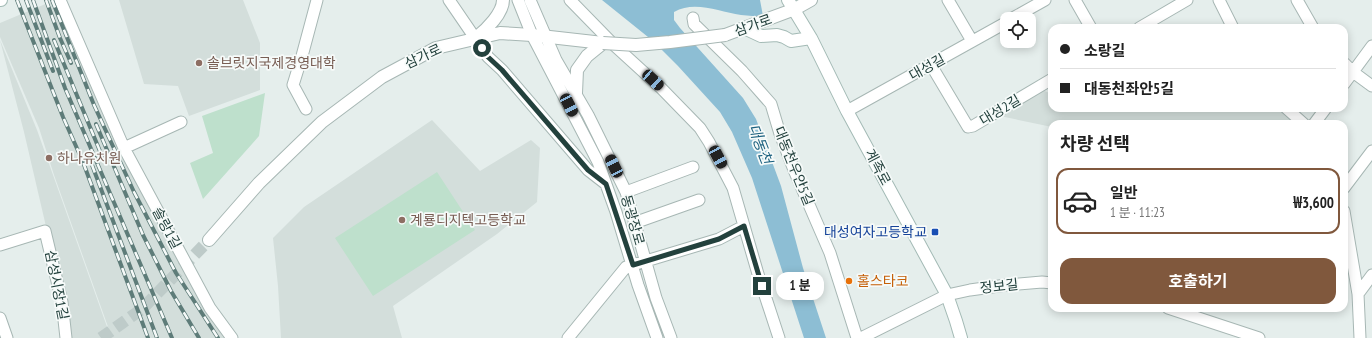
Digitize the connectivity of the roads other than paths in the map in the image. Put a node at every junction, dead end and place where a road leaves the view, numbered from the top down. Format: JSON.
{"nodes":[{"id":1,"x":60,"y":0,"type":"edge"},
{"id":2,"x":317,"y":0,"type":"edge"},
{"id":3,"x":449,"y":0,"type":"edge"},
{"id":4,"x":503,"y":0,"type":"edge"},
{"id":5,"x":518,"y":0,"type":"edge"},
{"id":6,"x":530,"y":0,"type":"edge"},
{"id":7,"x":570,"y":0,"type":"edge"},
{"id":8,"x":811,"y":0,"type":"edge"},
{"id":9,"x":948,"y":0,"type":"edge"},
{"id":10,"x":1045,"y":0,"type":"edge"},
{"id":11,"x":1075,"y":0,"type":"edge"},
{"id":12,"x":1187,"y":0,"type":"edge"},
{"id":13,"x":1219,"y":0,"type":"edge"},
{"id":14,"x":1297,"y":0,"type":"edge"},
{"id":15,"x":792,"y":5,"type":"edge"},
{"id":16,"x":1024,"y":12,"type":"edge"},
{"id":17,"x":693,"y":18,"type":"dead end"},
{"id":18,"x":1089,"y":24,"type":"edge"},
{"id":19,"x":1146,"y":24,"type":"edge"},
{"id":20,"x":1231,"y":24,"type":"edge"},
{"id":21,"x":1311,"y":24,"type":"edge"},
{"id":22,"x":1000,"y":26,"type":"edge"},
{"id":23,"x":744,"y":28,"type":"junction"},
{"id":24,"x":532,"y":35,"type":"junction"},
{"id":25,"x":545,"y":36,"type":"junction"},
{"id":26,"x":476,"y":38,"type":"junction"},
{"id":27,"x":811,"y":38,"type":"junction"},
{"id":28,"x":972,"y":41,"type":"junction"},
{"id":29,"x":603,"y":43,"type":"junction"},
{"id":30,"x":1372,"y":46,"type":"edge"},
{"id":31,"x":931,"y":65,"type":"junction"},
{"id":32,"x":1348,"y":67,"type":"edge"},
{"id":33,"x":1353,"y":72,"type":"junction"},
{"id":34,"x":1348,"y":79,"type":"edge"},
{"id":35,"x":1048,"y":81,"type":"edge"},
{"id":36,"x":1372,"y":86,"type":"edge"},
{"id":37,"x":576,"y":93,"type":"junction"},
{"id":38,"x":306,"y":109,"type":"dead end"},
{"id":39,"x":847,"y":111,"type":"junction"},
{"id":40,"x":1290,"y":112,"type":"edge"},
{"id":41,"x":1300,"y":120,"type":"edge"},
{"id":42,"x":181,"y":122,"type":"dead end"},
{"id":43,"x":124,"y":148,"type":"junction"},
{"id":44,"x":1372,"y":152,"type":"edge"},
{"id":45,"x":693,"y":167,"type":"dead end"},
{"id":46,"x":1348,"y":183,"type":"edge"},
{"id":47,"x":606,"y":184,"type":"junction"},
{"id":48,"x":626,"y":192,"type":"junction"},
{"id":49,"x":699,"y":200,"type":"dead end"},
{"id":50,"x":634,"y":223,"type":"junction"},
{"id":51,"x":744,"y":226,"type":"junction"},
{"id":52,"x":1348,"y":235,"type":"edge"},
{"id":53,"x":209,"y":240,"type":"tunnel mouth"},
{"id":54,"x":0,"y":246,"type":"edge"},
{"id":55,"x":645,"y":261,"type":"junction"},
{"id":56,"x":633,"y":265,"type":"junction"},
{"id":57,"x":1372,"y":275,"type":"edge"},
{"id":58,"x":1048,"y":283,"type":"edge"},
{"id":59,"x":1358,"y":294,"type":"junction"},
{"id":60,"x":947,"y":295,"type":"junction"},
{"id":61,"x":1180,"y":312,"type":"edge"},
{"id":62,"x":0,"y":318,"type":"edge"},
{"id":63,"x":65,"y":337,"type":"edge"},
{"id":64,"x":7,"y":338,"type":"edge"},
{"id":65,"x":232,"y":338,"type":"edge"},
{"id":66,"x":568,"y":338,"type":"edge"},
{"id":67,"x":657,"y":338,"type":"edge"},
{"id":68,"x":671,"y":338,"type":"edge"},
{"id":69,"x":779,"y":338,"type":"edge"},
{"id":70,"x":857,"y":338,"type":"edge"},
{"id":71,"x":861,"y":338,"type":"edge"},
{"id":72,"x":961,"y":338,"type":"edge"},
{"id":73,"x":1258,"y":338,"type":"edge"},
{"id":74,"x":1360,"y":338,"type":"edge"}],
"edges":[{"from":1,"to":43,"type":"street","name":"솔랑1길"},
{"from":2,"to":38,"type":"street"},
{"from":3,"to":26,"type":"street"},
{"from":4,"to":26,"type":"street"},
{"from":5,"to":24,"type":"street","name":"동광장로"},
{"from":6,"to":25,"type":"street","name":"동광장로"},
{"from":7,"to":51,"type":"street"},
{"from":8,"to":15,"type":"street","name":"삼가로"},
{"from":9,"to":28,"type":"street"},
{"from":10,"to":16,"type":"street"},
{"from":11,"to":18,"type":"street"},
{"from":12,"to":19,"type":"street"},
{"from":13,"to":20,"type":"street"},
{"from":14,"to":21,"type":"street"},
{"from":15,"to":23,"type":"street","name":"삼가로"},
{"from":15,"to":27,"type":"street","name":"계족로"},
{"from":17,"to":70,"type":"street","name":"대동천우안5길"},
{"from":22,"to":28,"type":"street","name":"대성길"},
{"from":23,"to":27,"type":"street"},
{"from":23,"to":29,"type":"street","name":"삼가로","bridge":true},
{"from":24,"to":25,"type":"street","name":"삼가로"},
{"from":24,"to":26,"type":"street","name":"삼가로"},
{"from":24,"to":47,"type":"street","name":"동광장로"},
{"from":25,"to":29,"type":"street","name":"삼가로"},
{"from":25,"to":37,"type":"street","name":"동광장로"},
{"from":26,"to":47,"type":"street"},
{"from":26,"to":53,"type":"street","name":"삼가로"},
{"from":27,"to":39,"type":"street","name":"계족로"},
{"from":28,"to":31,"type":"street","name":"대성길"},
{"from":29,"to":37,"type":"street"},
{"from":30,"to":33,"type":"street"},
{"from":31,"to":35,"type":"street","name":"대성2길"},
{"from":31,"to":39,"type":"street","name":"대성길"},
{"from":32,"to":33,"type":"street"},
{"from":33,"to":34,"type":"street"},
{"from":33,"to":36,"type":"street"},
{"from":37,"to":48,"type":"street","name":"동광장로"},
{"from":39,"to":60,"type":"street","name":"계족로"},
{"from":40,"to":41,"type":"street"},
{"from":42,"to":43,"type":"street"},
{"from":43,"to":65,"type":"street","name":"솔랑1길"},
{"from":44,"to":46,"type":"street"},
{"from":45,"to":48,"type":"street"},
{"from":47,"to":56,"type":"street","name":"동광장로"},
{"from":48,"to":50,"type":"street","name":"동광장로"},
{"from":49,"to":50,"type":"street"},
{"from":50,"to":55,"type":"street","name":"동광장로"},
{"from":51,"to":55,"type":"street"},
{"from":51,"to":69,"type":"street"},
{"from":52,"to":59,"type":"street"},
{"from":54,"to":63,"type":"street","name":"삼성시장1길"},
{"from":55,"to":56,"type":"street"},
{"from":55,"to":68,"type":"street","name":"동광장로"},
{"from":56,"to":66,"type":"street"},
{"from":56,"to":67,"type":"street","name":"동광장로"},
{"from":57,"to":59,"type":"street"},
{"from":58,"to":60,"type":"street","name":"정보길"},
{"from":59,"to":74,"type":"street"},
{"from":60,"to":71,"type":"street","name":"정보길"},
{"from":60,"to":72,"type":"street","name":"계족로"},
{"from":61,"to":73,"type":"street"},
{"from":62,"to":64,"type":"street"}]}
